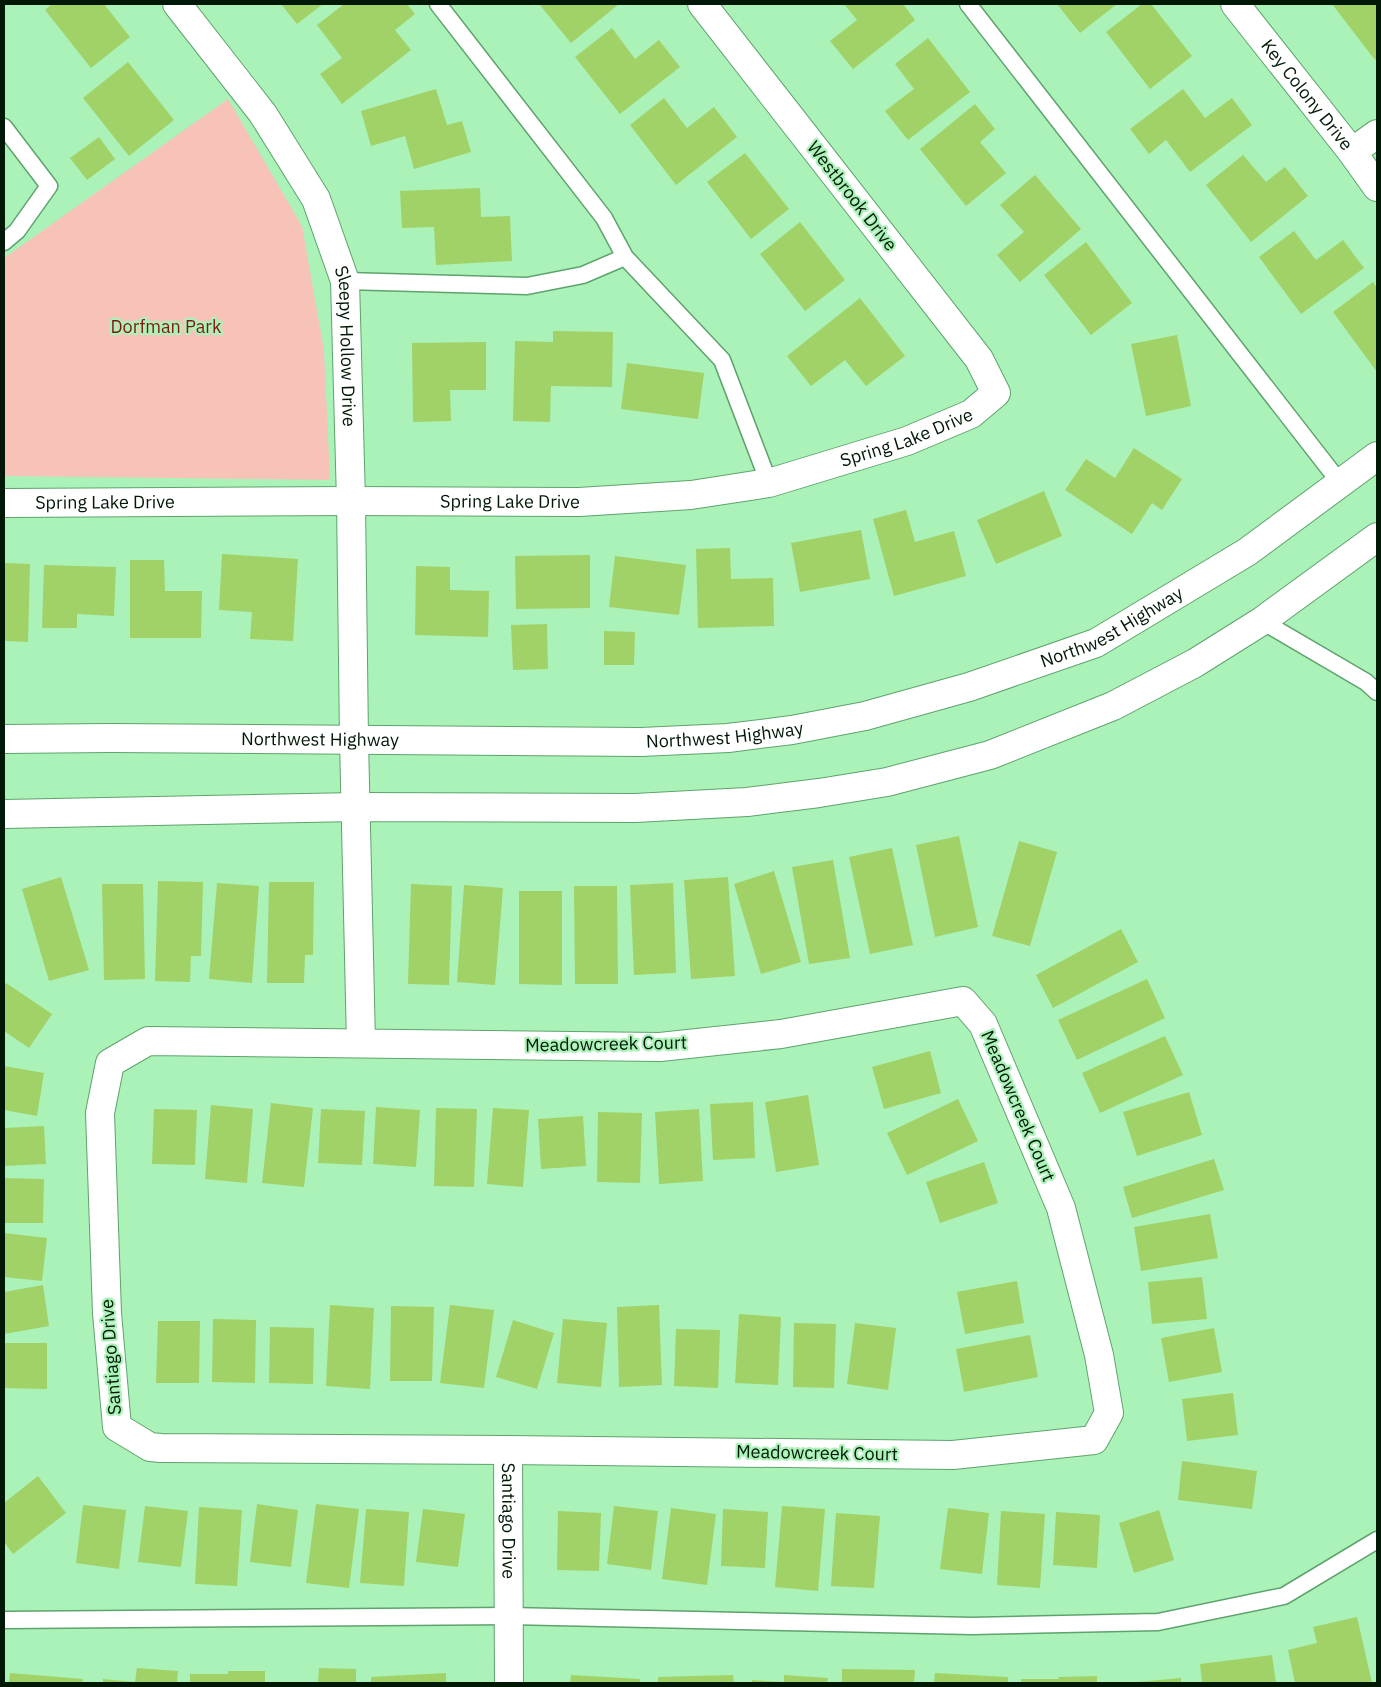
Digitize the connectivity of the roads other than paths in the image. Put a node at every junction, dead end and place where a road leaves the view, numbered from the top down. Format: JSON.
{"nodes":[{"id":1,"x":177,"y":4,"type":"edge"},
{"id":2,"x":438,"y":4,"type":"edge"},
{"id":3,"x":702,"y":4,"type":"edge"},
{"id":4,"x":968,"y":4,"type":"edge"},
{"id":5,"x":1235,"y":4,"type":"edge"},
{"id":6,"x":4,"y":127,"type":"edge"},
{"id":7,"x":1377,"y":134,"type":"edge"},
{"id":8,"x":1352,"y":152,"type":"junction"},
{"id":9,"x":1377,"y":187,"type":"edge"},
{"id":10,"x":4,"y":242,"type":"edge"},
{"id":11,"x":625,"y":257,"type":"junction"},
{"id":12,"x":345,"y":281,"type":"junction"},
{"id":13,"x":996,"y":393,"type":"joint"},
{"id":14,"x":1377,"y":456,"type":"edge"},
{"id":15,"x":769,"y":483,"type":"junction"},
{"id":16,"x":1341,"y":484,"type":"junction"},
{"id":17,"x":351,"y":501,"type":"junction"},
{"id":18,"x":4,"y":503,"type":"edge"},
{"id":19,"x":1377,"y":537,"type":"edge"},
{"id":20,"x":1262,"y":621,"type":"junction"},
{"id":21,"x":1377,"y":692,"type":"edge"},
{"id":22,"x":4,"y":740,"type":"edge"},
{"id":23,"x":354,"y":740,"type":"junction"},
{"id":24,"x":356,"y":807,"type":"junction"},
{"id":25,"x":4,"y":814,"type":"edge"},
{"id":26,"x":361,"y":1043,"type":"junction"},
{"id":27,"x":508,"y":1450,"type":"junction"},
{"id":28,"x":1377,"y":1540,"type":"edge"},
{"id":29,"x":509,"y":1616,"type":"junction"},
{"id":30,"x":4,"y":1620,"type":"edge"},
{"id":31,"x":509,"y":1683,"type":"edge"}],
"edges":[{"from":1,"to":12,"type":"street","name":"Sleepy Hollow Drive"},
{"from":2,"to":11,"type":"lane"},
{"from":3,"to":13,"type":"street","name":"Westbrook Drive"},
{"from":4,"to":16,"type":"lane"},
{"from":5,"to":8,"type":"street","name":"Key Colony Drive"},
{"from":6,"to":10,"type":"lane"},
{"from":7,"to":8,"type":"street"},
{"from":8,"to":9,"type":"street","name":"Key Colony Drive"},
{"from":11,"to":12,"type":"lane"},
{"from":11,"to":15,"type":"lane"},
{"from":12,"to":17,"type":"street","name":"Sleepy Hollow Drive"},
{"from":13,"to":15,"type":"street","name":"Spring Lake Drive"},
{"from":14,"to":16,"type":"street","name":"Northwest Highway"},
{"from":15,"to":17,"type":"street","name":"Spring Lake Drive"},
{"from":16,"to":23,"type":"street","name":"Northwest Highway"},
{"from":17,"to":18,"type":"street","name":"Spring Lake Drive"},
{"from":17,"to":23,"type":"street","name":"Sleepy Hollow Drive"},
{"from":19,"to":20,"type":"street"},
{"from":20,"to":21,"type":"lane"},
{"from":20,"to":24,"type":"street"},
{"from":22,"to":23,"type":"street","name":"Northwest Highway"},
{"from":23,"to":24,"type":"street"},
{"from":24,"to":25,"type":"street"},
{"from":24,"to":26,"type":"street"},
{"from":26,"to":27,"type":"street","name":"Santiago Drive"},
{"from":26,"to":27,"type":"street","name":"Meadowcreek Court"},
{"from":27,"to":29,"type":"street","name":"Santiago Drive"},
{"from":28,"to":29,"type":"lane"},
{"from":29,"to":30,"type":"lane"},
{"from":29,"to":31,"type":"street","name":"Santiago Drive"}]}
